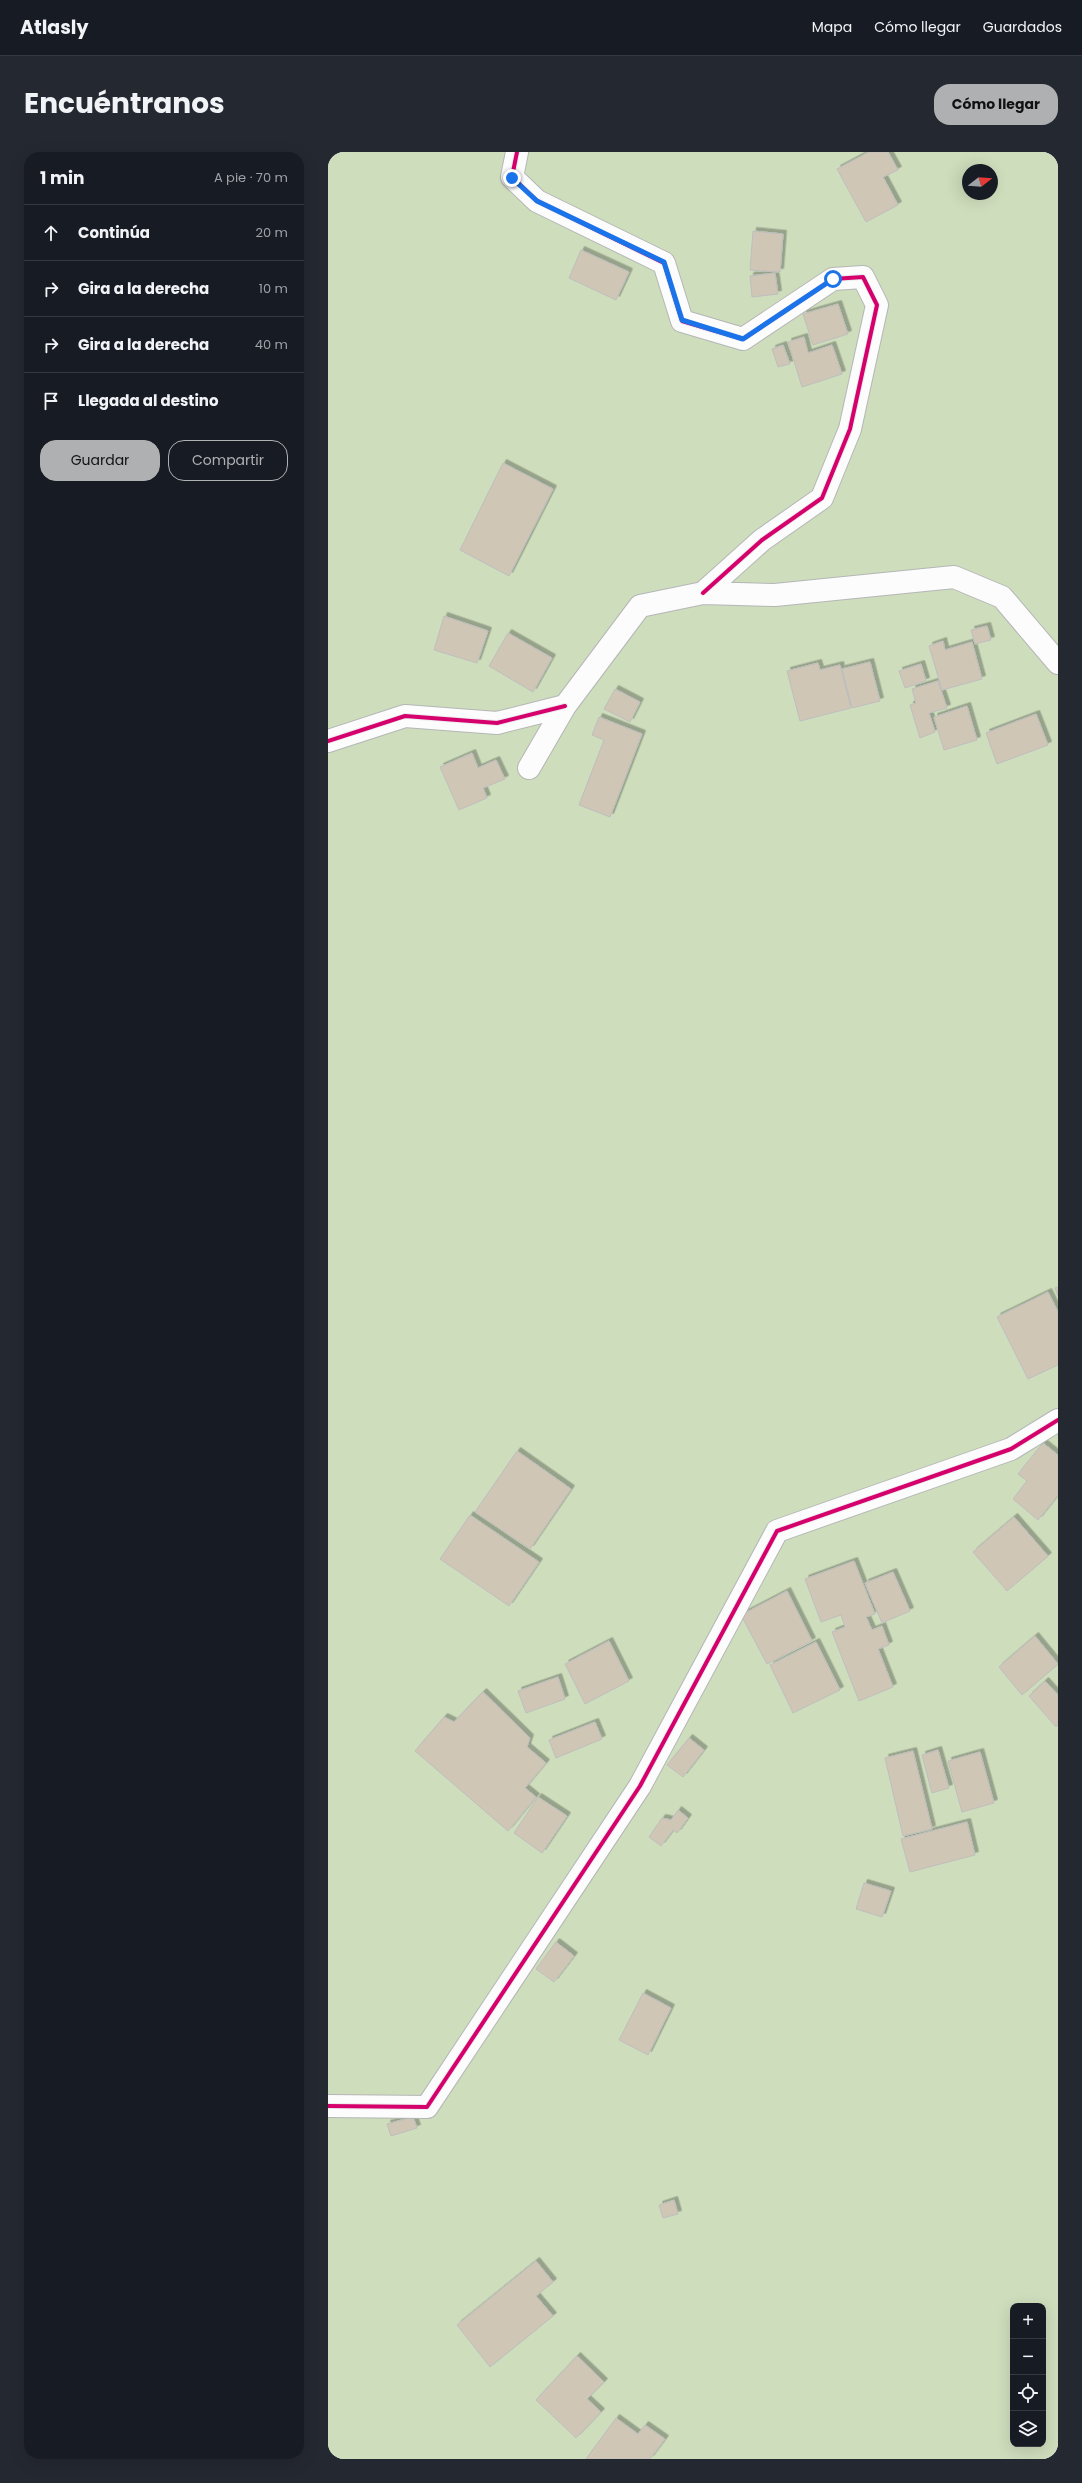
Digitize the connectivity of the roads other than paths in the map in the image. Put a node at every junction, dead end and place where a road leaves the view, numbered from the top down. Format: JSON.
{"nodes":[{"id":1,"x":517,"y":152,"type":"edge"},
{"id":2,"x":703,"y":593,"type":"junction"},
{"id":3,"x":1058,"y":663,"type":"edge"},
{"id":4,"x":565,"y":706,"type":"junction"},
{"id":5,"x":328,"y":741,"type":"edge"},
{"id":6,"x":529,"y":768,"type":"dead end"},
{"id":7,"x":1058,"y":1420,"type":"edge"},
{"id":8,"x":328,"y":2106,"type":"edge"}],
"edges":[{"from":1,"to":2,"type":"street"},
{"from":2,"to":3,"type":"street"},
{"from":2,"to":4,"type":"street"},
{"from":4,"to":5,"type":"street"},
{"from":4,"to":6,"type":"street"},
{"from":7,"to":8,"type":"street"}]}
